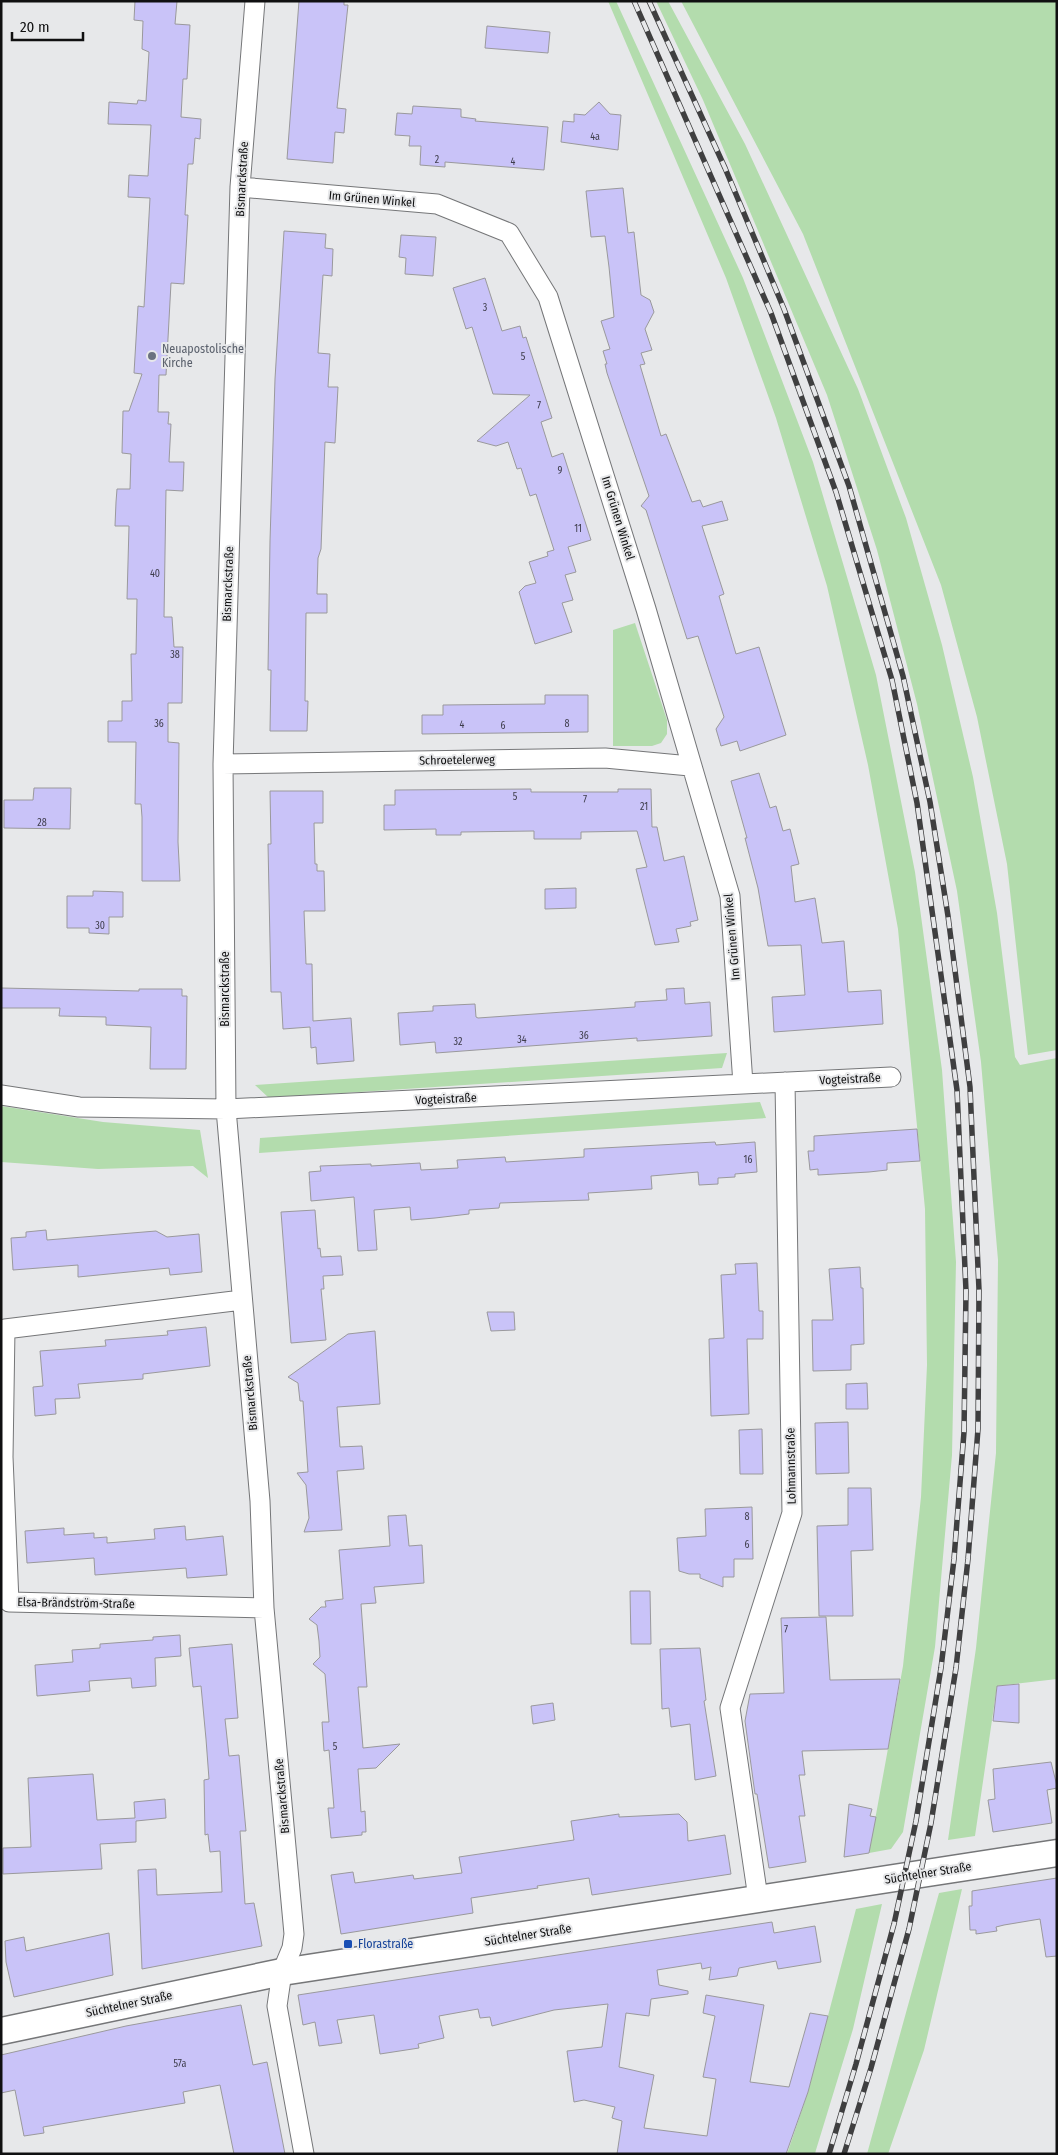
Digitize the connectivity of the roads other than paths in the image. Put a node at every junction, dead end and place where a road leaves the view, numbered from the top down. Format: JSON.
{"nodes":[{"id":1,"x":255,"y":1,"type":"edge"},
{"id":2,"x":240,"y":188,"type":"junction"},
{"id":3,"x":223,"y":764,"type":"junction"},
{"id":4,"x":690,"y":766,"type":"junction"},
{"id":5,"x":891,"y":1077,"type":"dead end"},
{"id":6,"x":785,"y":1082,"type":"junction"},
{"id":7,"x":743,"y":1084,"type":"junction"},
{"id":8,"x":1,"y":1095,"type":"edge"},
{"id":9,"x":226,"y":1110,"type":"junction"},
{"id":10,"x":242,"y":1300,"type":"junction"},
{"id":11,"x":264,"y":1608,"type":"junction"},
{"id":12,"x":1057,"y":1853,"type":"edge"},
{"id":13,"x":758,"y":1898,"type":"junction"},
{"id":14,"x":282,"y":1972,"type":"junction"},
{"id":15,"x":1,"y":2031,"type":"edge"},
{"id":16,"x":304,"y":2154,"type":"edge"}],
"edges":[{"from":1,"to":2,"type":"street","name":"Bismarckstraße"},
{"from":2,"to":3,"type":"street","name":"Bismarckstraße"},
{"from":2,"to":4,"type":"street","name":"Im Grünen Winkel"},
{"from":3,"to":4,"type":"street","name":"Schroetelerweg"},
{"from":3,"to":9,"type":"street","name":"Bismarckstraße"},
{"from":4,"to":7,"type":"street","name":"Im Grünen Winkel"},
{"from":5,"to":6,"type":"street","name":"Vogteistraße"},
{"from":6,"to":7,"type":"street","name":"Vogteistraße"},
{"from":6,"to":13,"type":"street","name":"Lohmannstraße"},
{"from":7,"to":9,"type":"street","name":"Vogteistraße"},
{"from":8,"to":9,"type":"street","name":"Vogteistraße"},
{"from":9,"to":10,"type":"street","name":"Bismarckstraße"},
{"from":10,"to":11,"type":"street","name":"Bismarckstraße"},
{"from":10,"to":11,"type":"street","name":"Elsa-Brändström-Straße"},
{"from":11,"to":14,"type":"street","name":"Bismarckstraße"},
{"from":12,"to":13,"type":"main road","name":"Süchtelner Straße"},
{"from":13,"to":14,"type":"main road","name":"Süchtelner Straße"},
{"from":14,"to":15,"type":"main road","name":"Süchtelner Straße"},
{"from":14,"to":16,"type":"street"}]}
